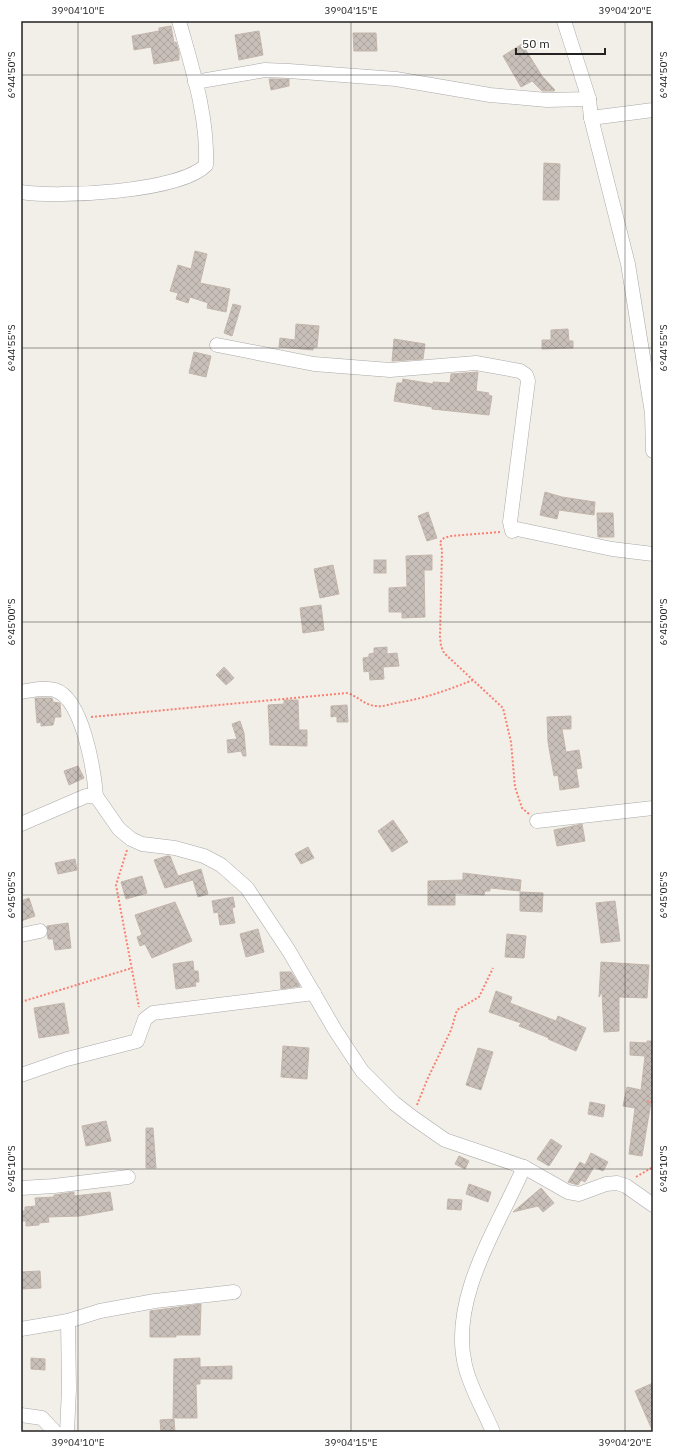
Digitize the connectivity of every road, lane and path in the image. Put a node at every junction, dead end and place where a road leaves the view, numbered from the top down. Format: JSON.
{"nodes":[{"id":1,"x":179,"y":21,"type":"edge"},
{"id":2,"x":564,"y":21,"type":"edge"},
{"id":3,"x":195,"y":82,"type":"junction"},
{"id":4,"x":589,"y":99,"type":"junction"},
{"id":5,"x":653,"y":110,"type":"edge"},
{"id":6,"x":592,"y":118,"type":"junction"},
{"id":7,"x":21,"y":192,"type":"edge"},
{"id":8,"x":217,"y":344,"type":"dead end"},
{"id":9,"x":652,"y":413,"type":"edge"},
{"id":10,"x":653,"y":451,"type":"edge"},
{"id":11,"x":512,"y":531,"type":"junction"},
{"id":12,"x":653,"y":554,"type":"edge"},
{"id":13,"x":473,"y":680,"type":"junction"},
{"id":14,"x":21,"y":692,"type":"edge"},
{"id":15,"x":78,"y":718,"type":"junction"},
{"id":16,"x":96,"y":796,"type":"junction"},
{"id":17,"x":653,"y":808,"type":"edge"},
{"id":18,"x":537,"y":821,"type":"joint"},
{"id":19,"x":21,"y":824,"type":"edge"},
{"id":20,"x":131,"y":839,"type":"junction"},
{"id":21,"x":40,"y":931,"type":"dead end"},
{"id":22,"x":21,"y":935,"type":"edge"},
{"id":23,"x":132,"y":968,"type":"junction"},
{"id":24,"x":493,"y":968,"type":"dead end"},
{"id":25,"x":314,"y":993,"type":"junction"},
{"id":26,"x":21,"y":1002,"type":"edge"},
{"id":27,"x":142,"y":1024,"type":"junction"},
{"id":28,"x":21,"y":1075,"type":"edge"},
{"id":29,"x":647,"y":1101,"type":"dead end"},
{"id":30,"x":653,"y":1103,"type":"edge"},
{"id":31,"x":412,"y":1117,"type":"junction"},
{"id":32,"x":524,"y":1167,"type":"junction"},
{"id":33,"x":653,"y":1167,"type":"edge"},
{"id":34,"x":128,"y":1177,"type":"dead end"},
{"id":35,"x":626,"y":1186,"type":"junction"},
{"id":36,"x":21,"y":1188,"type":"edge"},
{"id":37,"x":653,"y":1205,"type":"edge"},
{"id":38,"x":234,"y":1292,"type":"dead end"},
{"id":39,"x":68,"y":1321,"type":"junction"},
{"id":40,"x":21,"y":1329,"type":"edge"},
{"id":41,"x":21,"y":1415,"type":"edge"},
{"id":42,"x":55,"y":1432,"type":"edge"},
{"id":43,"x":67,"y":1432,"type":"edge"},
{"id":44,"x":493,"y":1432,"type":"edge"}],
"edges":[{"from":1,"to":3,"type":"street"},
{"from":2,"to":4,"type":"street"},
{"from":3,"to":4,"type":"street"},
{"from":3,"to":7,"type":"street"},
{"from":4,"to":6,"type":"street"},
{"from":5,"to":6,"type":"street"},
{"from":6,"to":9,"type":"street"},
{"from":8,"to":11,"type":"street"},
{"from":9,"to":10,"type":"street"},
{"from":11,"to":12,"type":"street"},
{"from":11,"to":13,"type":"path"},
{"from":13,"to":15,"type":"path"},
{"from":13,"to":18,"type":"path"},
{"from":14,"to":15,"type":"street"},
{"from":15,"to":16,"type":"street"},
{"from":16,"to":19,"type":"street"},
{"from":16,"to":20,"type":"street"},
{"from":17,"to":18,"type":"street"},
{"from":20,"to":23,"type":"path"},
{"from":20,"to":25,"type":"street"},
{"from":21,"to":22,"type":"street"},
{"from":23,"to":26,"type":"path"},
{"from":23,"to":27,"type":"path"},
{"from":24,"to":31,"type":"path"},
{"from":25,"to":27,"type":"street"},
{"from":25,"to":31,"type":"street"},
{"from":27,"to":28,"type":"street"},
{"from":29,"to":30,"type":"path"},
{"from":31,"to":32,"type":"street"},
{"from":32,"to":35,"type":"street"},
{"from":32,"to":44,"type":"street"},
{"from":33,"to":35,"type":"path"},
{"from":34,"to":36,"type":"street"},
{"from":35,"to":37,"type":"street"},
{"from":38,"to":39,"type":"street"},
{"from":39,"to":40,"type":"street"},
{"from":39,"to":43,"type":"street"},
{"from":41,"to":42,"type":"street"}]}
